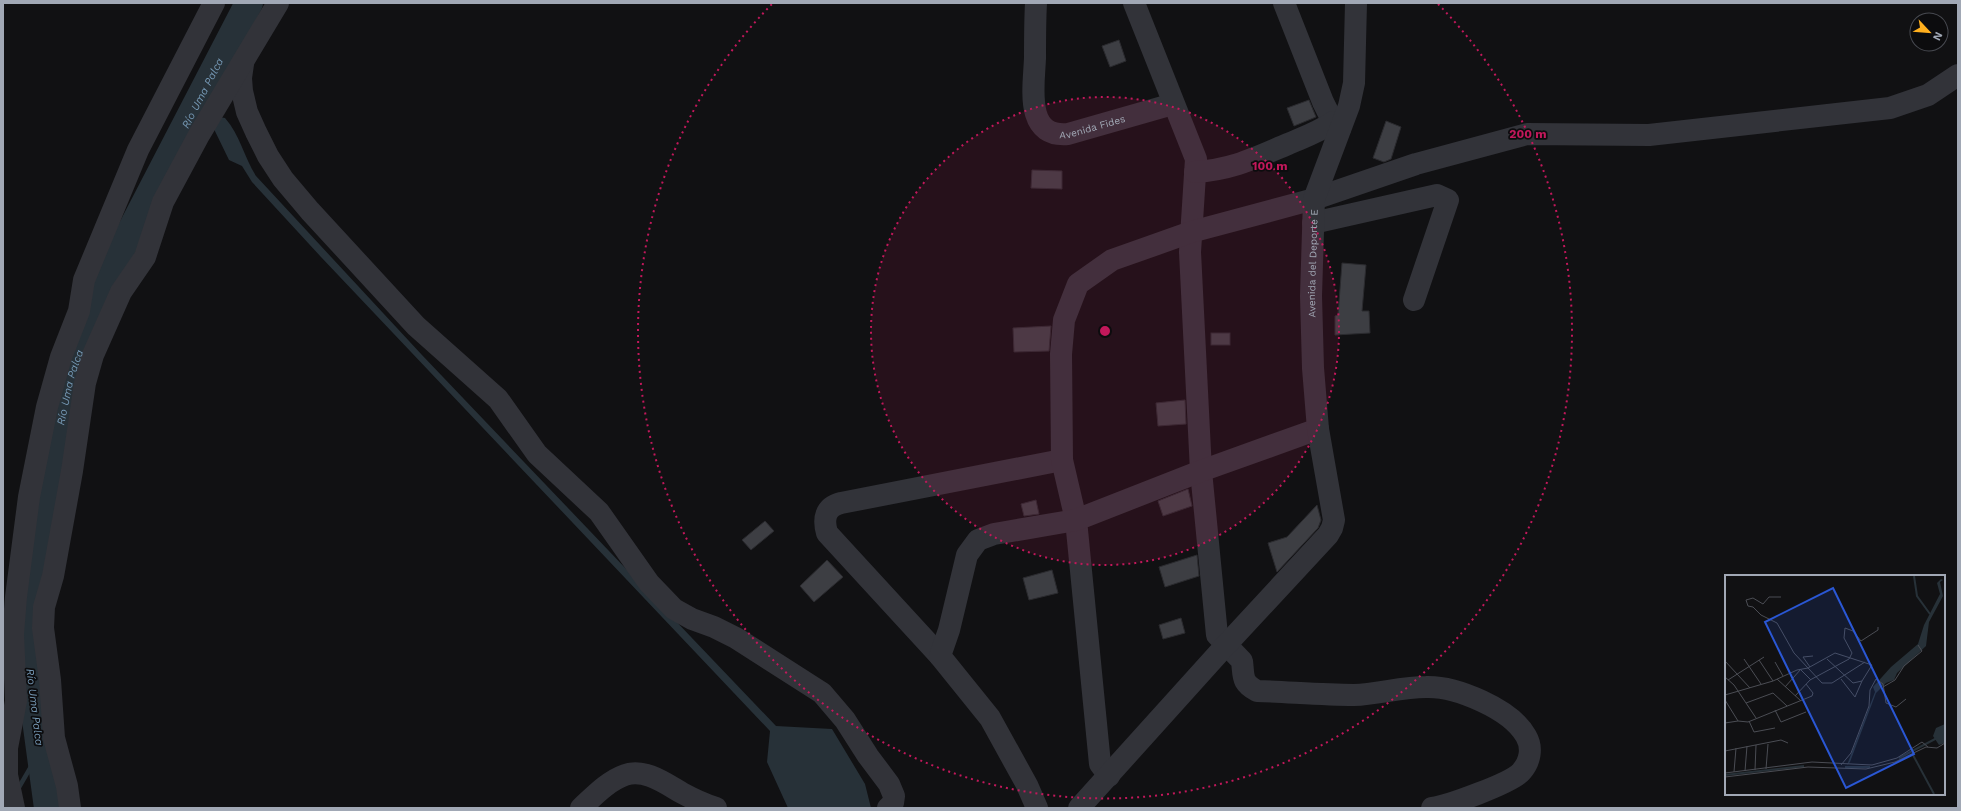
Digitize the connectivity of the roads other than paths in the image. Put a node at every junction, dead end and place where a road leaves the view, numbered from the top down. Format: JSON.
{"nodes":[{"id":1,"x":214,"y":3,"type":"edge"},
{"id":2,"x":278,"y":3,"type":"edge"},
{"id":3,"x":1036,"y":3,"type":"edge"},
{"id":4,"x":1134,"y":3,"type":"edge"},
{"id":5,"x":1284,"y":3,"type":"edge"},
{"id":6,"x":1356,"y":3,"type":"edge"},
{"id":7,"x":243,"y":64,"type":"junction"},
{"id":8,"x":1958,"y":75,"type":"edge"},
{"id":9,"x":1173,"y":104,"type":"junction"},
{"id":10,"x":1336,"y":126,"type":"junction"},
{"id":11,"x":1195,"y":172,"type":"junction"},
{"id":12,"x":1314,"y":199,"type":"junction"},
{"id":13,"x":1313,"y":222,"type":"junction"},
{"id":14,"x":1191,"y":232,"type":"junction"},
{"id":15,"x":1414,"y":300,"type":"dead end"},
{"id":16,"x":1318,"y":429,"type":"junction"},
{"id":17,"x":1062,"y":460,"type":"junction"},
{"id":18,"x":1201,"y":470,"type":"junction"},
{"id":19,"x":1076,"y":520,"type":"junction"},
{"id":20,"x":1226,"y":645,"type":"junction"},
{"id":21,"x":940,"y":656,"type":"junction"},
{"id":22,"x":1109,"y":776,"type":"junction"},
{"id":23,"x":14,"y":808,"type":"edge"},
{"id":24,"x":70,"y":808,"type":"edge"},
{"id":25,"x":581,"y":808,"type":"edge"},
{"id":26,"x":716,"y":808,"type":"edge"},
{"id":27,"x":888,"y":808,"type":"edge"},
{"id":28,"x":1037,"y":808,"type":"edge"},
{"id":29,"x":1079,"y":808,"type":"edge"},
{"id":30,"x":1432,"y":808,"type":"edge"}],
"edges":[{"from":1,"to":23,"type":"street"},
{"from":2,"to":7,"type":"street"},
{"from":3,"to":9,"type":"street","name":"Avenida Fides"},
{"from":4,"to":9,"type":"street"},
{"from":5,"to":10,"type":"street"},
{"from":6,"to":10,"type":"street","name":"Avenida del Deporte E"},
{"from":7,"to":24,"type":"street"},
{"from":7,"to":27,"type":"street"},
{"from":8,"to":12,"type":"street"},
{"from":9,"to":11,"type":"street"},
{"from":10,"to":11,"type":"street"},
{"from":10,"to":12,"type":"street","name":"Avenida del Deporte E"},
{"from":11,"to":14,"type":"street"},
{"from":12,"to":13,"type":"street","name":"Avenida del Deporte E"},
{"from":12,"to":14,"type":"street"},
{"from":13,"to":15,"type":"street"},
{"from":13,"to":16,"type":"street","name":"Avenida del Deporte E"},
{"from":14,"to":17,"type":"street"},
{"from":14,"to":18,"type":"street"},
{"from":16,"to":18,"type":"street"},
{"from":16,"to":20,"type":"street","name":"Avenida del Deporte E"},
{"from":17,"to":19,"type":"street"},
{"from":17,"to":21,"type":"street"},
{"from":18,"to":19,"type":"street"},
{"from":18,"to":20,"type":"street"},
{"from":19,"to":21,"type":"street"},
{"from":19,"to":22,"type":"street"},
{"from":20,"to":22,"type":"street"},
{"from":20,"to":30,"type":"street"},
{"from":21,"to":28,"type":"street"},
{"from":22,"to":29,"type":"street"},
{"from":25,"to":26,"type":"street"}]}
